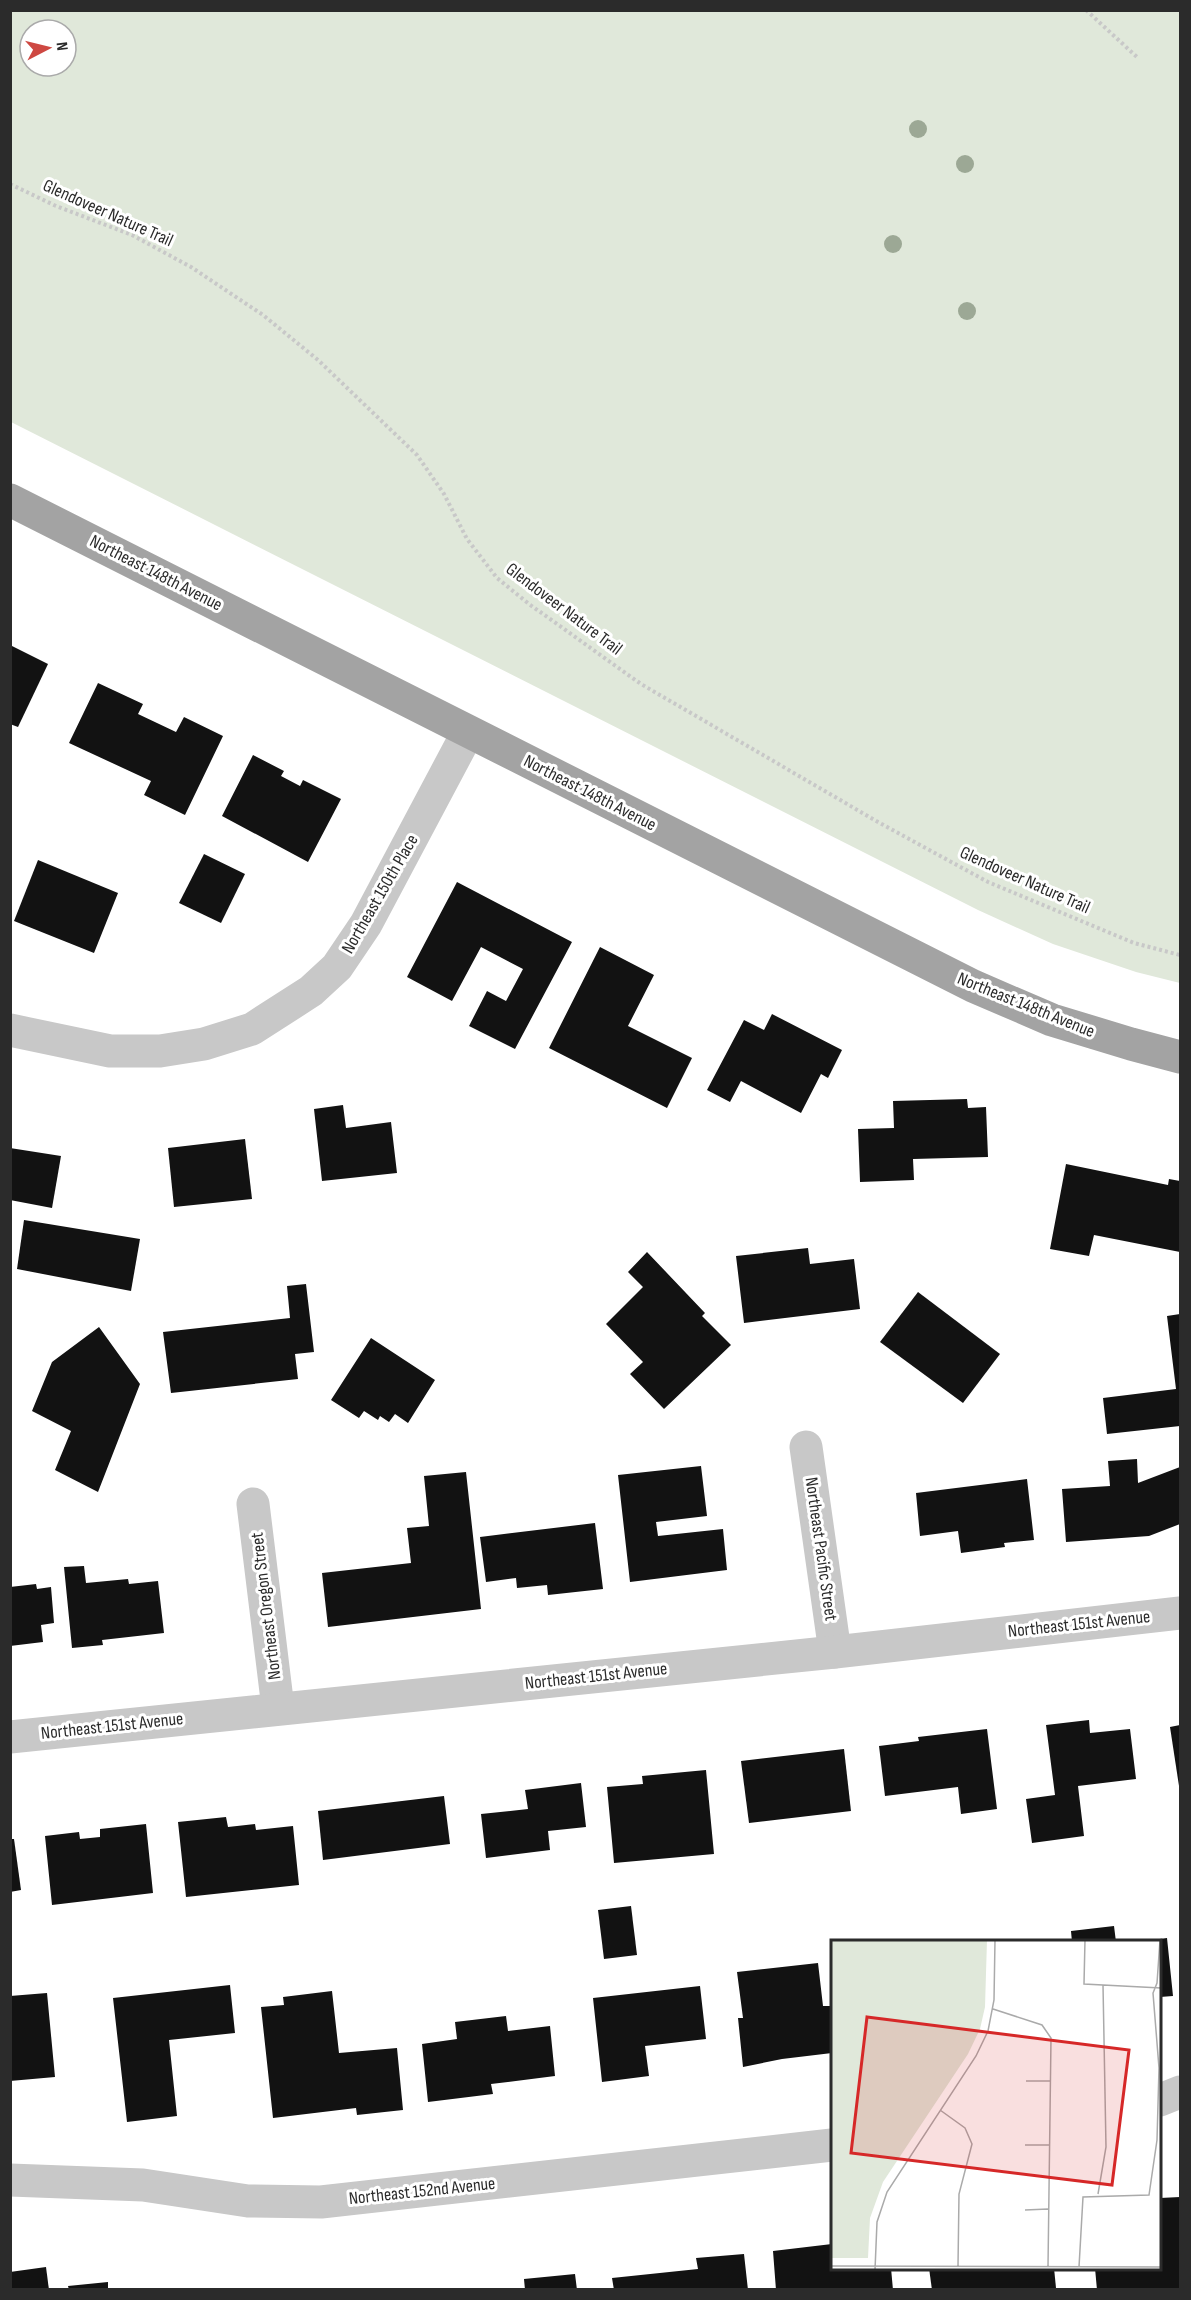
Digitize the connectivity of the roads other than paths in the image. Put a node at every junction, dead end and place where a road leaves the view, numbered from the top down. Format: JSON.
{"nodes":[{"id":1,"x":10,"y":500,"type":"edge"},
{"id":2,"x":468,"y":732,"type":"junction"},
{"id":3,"x":10,"y":1030,"type":"edge"},
{"id":4,"x":1180,"y":1057,"type":"edge"},
{"id":5,"x":806,"y":1447,"type":"dead end"},
{"id":6,"x":253,"y":1504,"type":"dead end"},
{"id":7,"x":1180,"y":1613,"type":"edge"},
{"id":8,"x":835,"y":1652,"type":"junction"},
{"id":9,"x":278,"y":1708,"type":"junction"},
{"id":10,"x":10,"y":1737,"type":"edge"},
{"id":11,"x":1180,"y":2092,"type":"edge"},
{"id":12,"x":1161,"y":2100,"type":"edge"},
{"id":13,"x":831,"y":2145,"type":"edge"},
{"id":14,"x":10,"y":2180,"type":"edge"}],
"edges":[{"from":1,"to":2,"type":"main road","name":"Northeast 148th Avenue"},
{"from":2,"to":3,"type":"street","name":"Northeast 150th Place"},
{"from":2,"to":4,"type":"main road","name":"Northeast 148th Avenue"},
{"from":5,"to":8,"type":"street","name":"Northeast Pacific Street"},
{"from":6,"to":9,"type":"street","name":"Northeast Oregon Street"},
{"from":7,"to":8,"type":"street","name":"Northeast 151st Avenue"},
{"from":8,"to":9,"type":"street","name":"Northeast 151st Avenue"},
{"from":9,"to":10,"type":"street","name":"Northeast 151st Avenue"},
{"from":11,"to":12,"type":"street"},
{"from":13,"to":14,"type":"street","name":"Northeast 152nd Avenue"}]}
